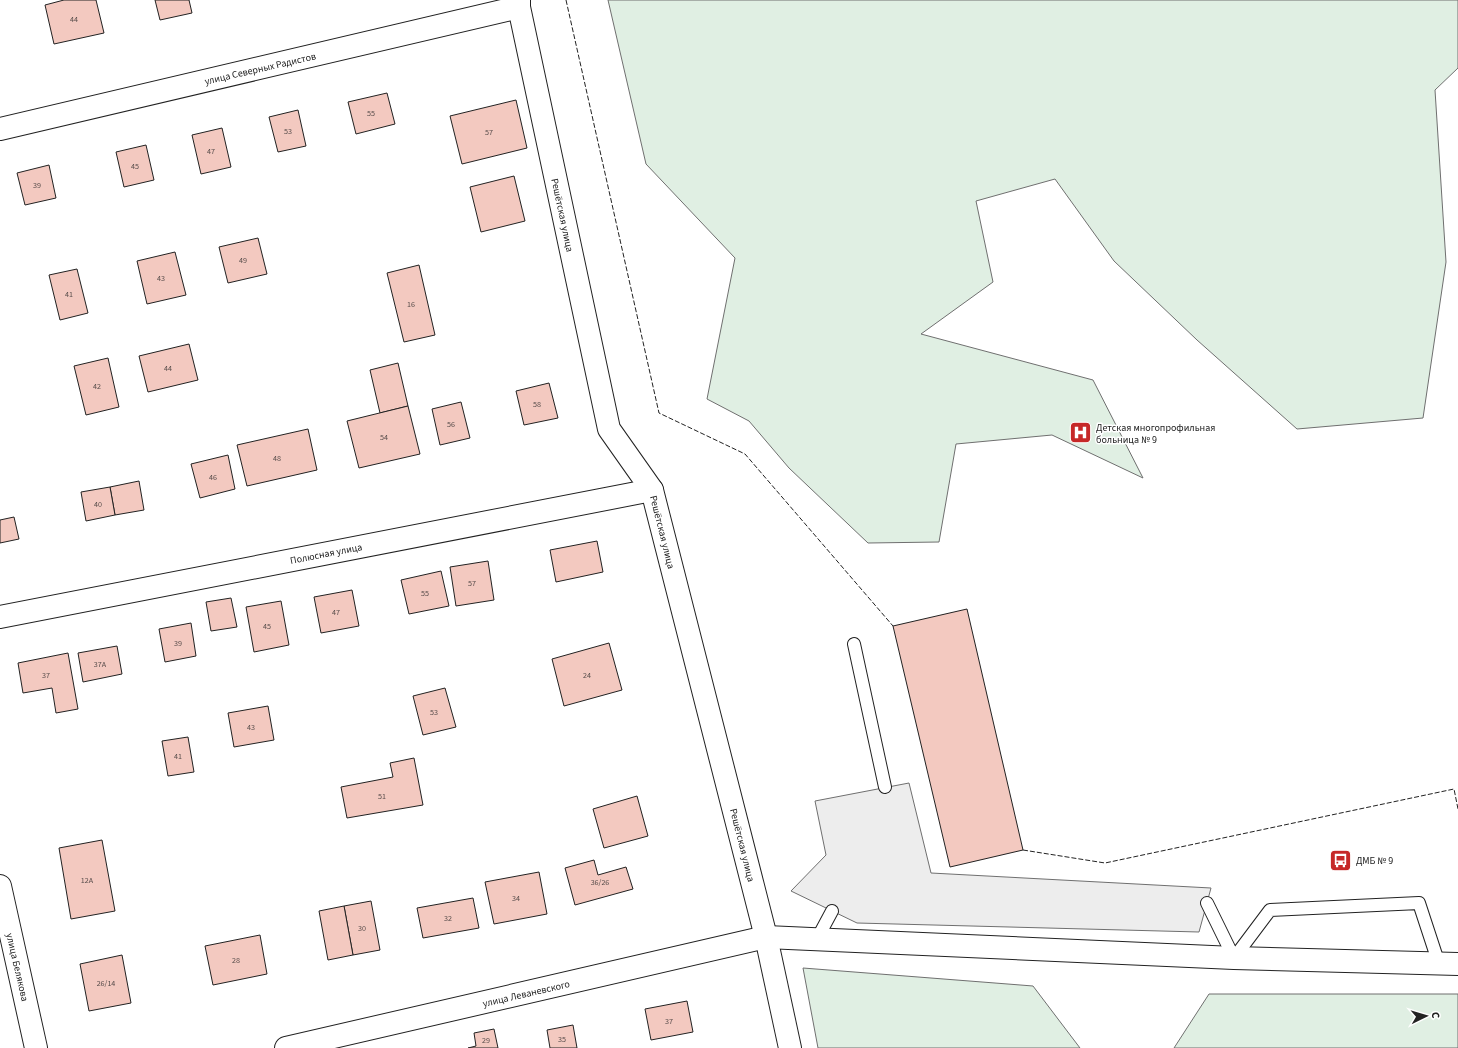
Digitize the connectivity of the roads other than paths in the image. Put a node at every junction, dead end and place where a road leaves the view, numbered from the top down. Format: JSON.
{"nodes":[{"id":1,"x":519,"y":4,"type":"edge"},
{"id":2,"x":0,"y":130,"type":"edge"},
{"id":3,"x":652,"y":490,"type":"junction"},
{"id":4,"x":0,"y":617,"type":"edge"},
{"id":5,"x":854,"y":644,"type":"dead end"},
{"id":6,"x":885,"y":787,"type":"dead end"},
{"id":7,"x":0,"y":886,"type":"edge"},
{"id":8,"x":1207,"y":903,"type":"dead end"},
{"id":9,"x":832,"y":911,"type":"dead end"},
{"id":10,"x":766,"y":937,"type":"junction"},
{"id":11,"x":817,"y":939,"type":"junction"},
{"id":12,"x":1234,"y":958,"type":"junction"},
{"id":13,"x":1448,"y":964,"type":"edge"},
{"id":14,"x":36,"y":1048,"type":"edge"},
{"id":15,"x":286,"y":1048,"type":"edge"},
{"id":16,"x":790,"y":1048,"type":"edge"}],
"edges":[{"from":1,"to":2,"type":"street","name":"улица Северных Радистов"},
{"from":1,"to":3,"type":"street","name":"Решётская улица"},
{"from":3,"to":4,"type":"street","name":"Полюсная улица"},
{"from":3,"to":10,"type":"street","name":"Решётская улица"},
{"from":5,"to":6,"type":"lane"},
{"from":7,"to":14,"type":"street","name":"улица Белякова"},
{"from":8,"to":12,"type":"lane"},
{"from":9,"to":11,"type":"lane"},
{"from":10,"to":11,"type":"street","name":"улица Леваневского"},
{"from":10,"to":15,"type":"street","name":"улица Леваневского"},
{"from":10,"to":16,"type":"street","name":"Решётская улица"},
{"from":11,"to":12,"type":"street","name":"улица Леваневского"},
{"from":12,"to":13,"type":"street","name":"улица Леваневского"},
{"from":12,"to":13,"type":"lane"}]}
